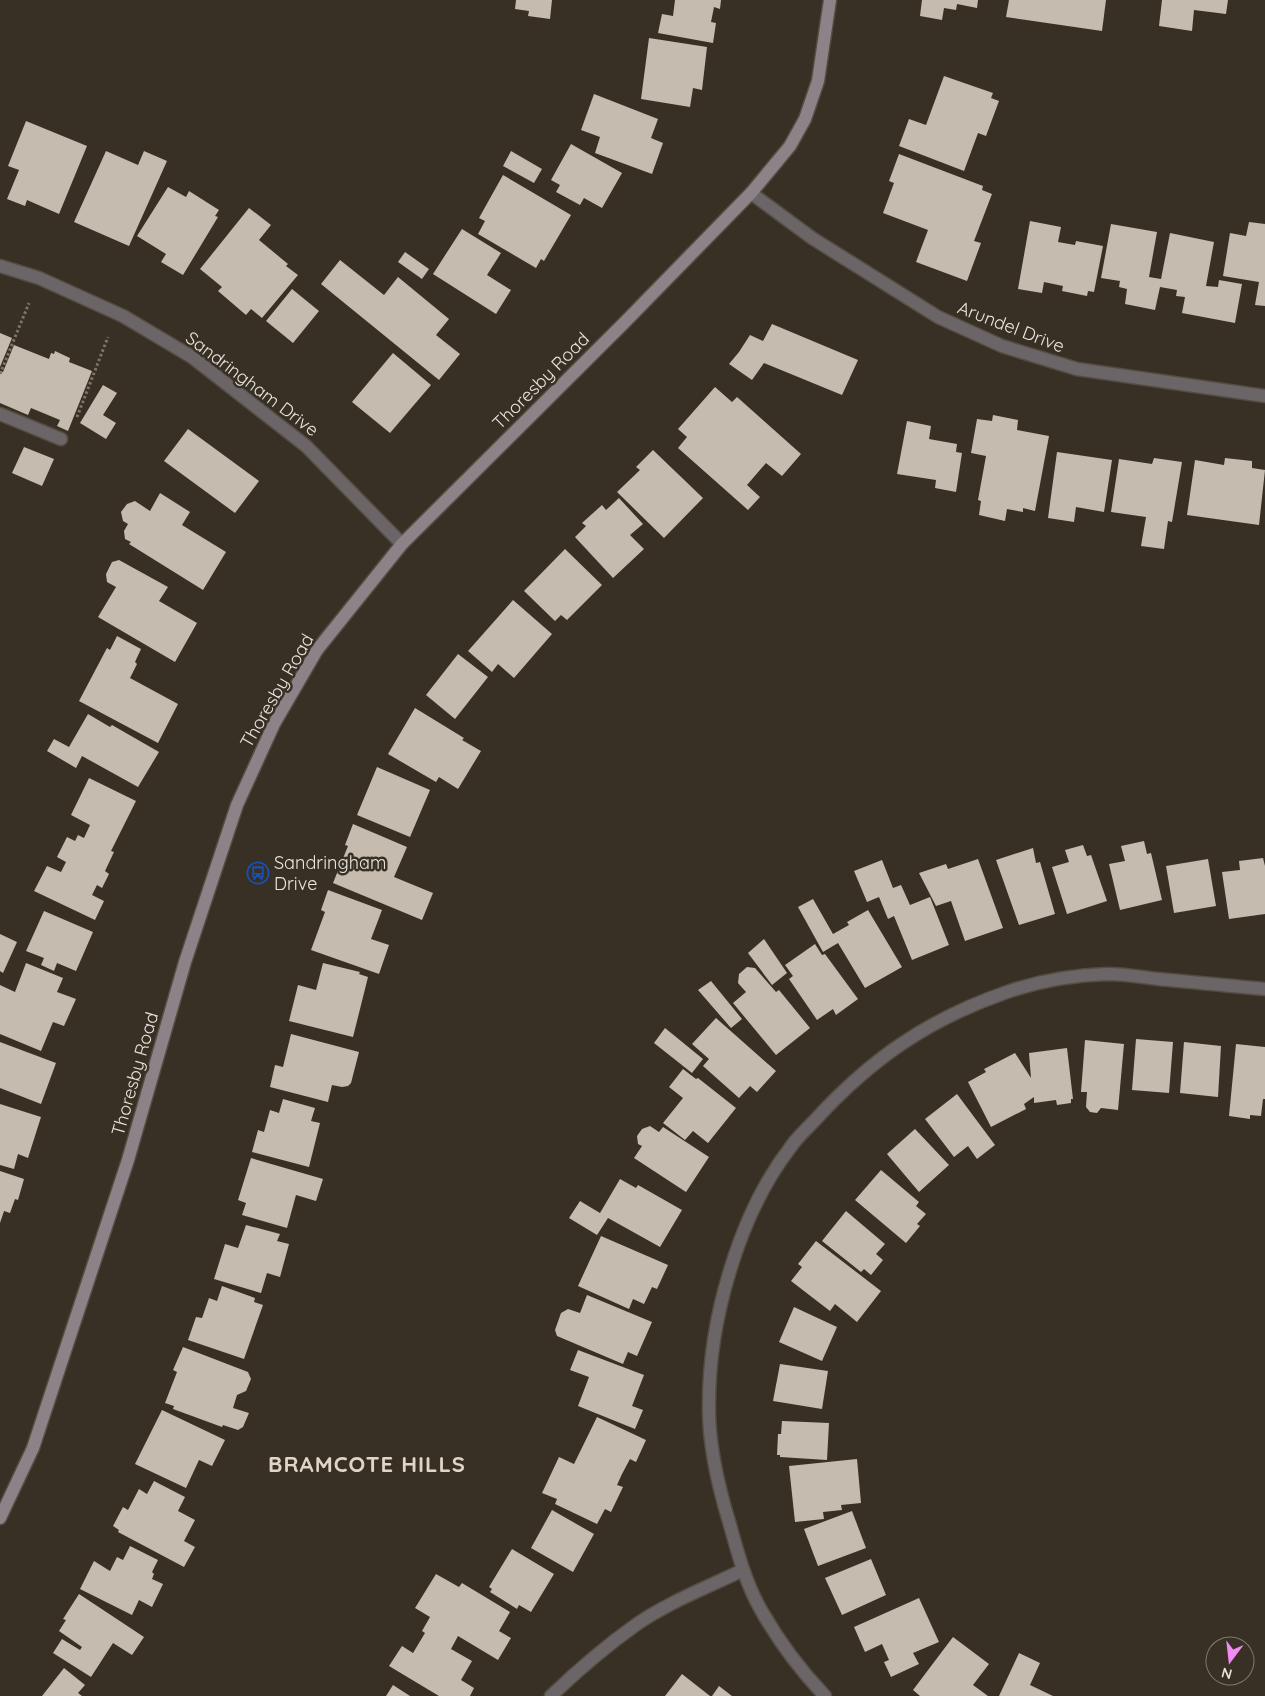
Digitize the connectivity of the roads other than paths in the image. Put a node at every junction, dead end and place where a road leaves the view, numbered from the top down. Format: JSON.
{"nodes":[{"id":1,"x":830,"y":0,"type":"edge"},
{"id":2,"x":750,"y":193,"type":"junction"},
{"id":3,"x":0,"y":266,"type":"edge"},
{"id":4,"x":1265,"y":396,"type":"edge"},
{"id":5,"x":0,"y":414,"type":"edge"},
{"id":6,"x":61,"y":439,"type":"road end"},
{"id":7,"x":402,"y":544,"type":"junction"},
{"id":8,"x":1265,"y":989,"type":"edge"},
{"id":9,"x":0,"y":1518,"type":"edge"},
{"id":10,"x":743,"y":1570,"type":"junction"},
{"id":11,"x":551,"y":1696,"type":"edge"},
{"id":12,"x":825,"y":1696,"type":"edge"}],
"edges":[{"from":1,"to":2,"type":"street","name":"Thoresby Road"},
{"from":2,"to":4,"type":"street","name":"Arundel Drive"},
{"from":2,"to":7,"type":"street","name":"Thoresby Road"},
{"from":3,"to":7,"type":"street","name":"Sandringham Drive"},
{"from":5,"to":6,"type":"street"},
{"from":7,"to":9,"type":"street","name":"Thoresby Road"},
{"from":8,"to":10,"type":"street"},
{"from":10,"to":11,"type":"street"},
{"from":10,"to":12,"type":"street"}]}
